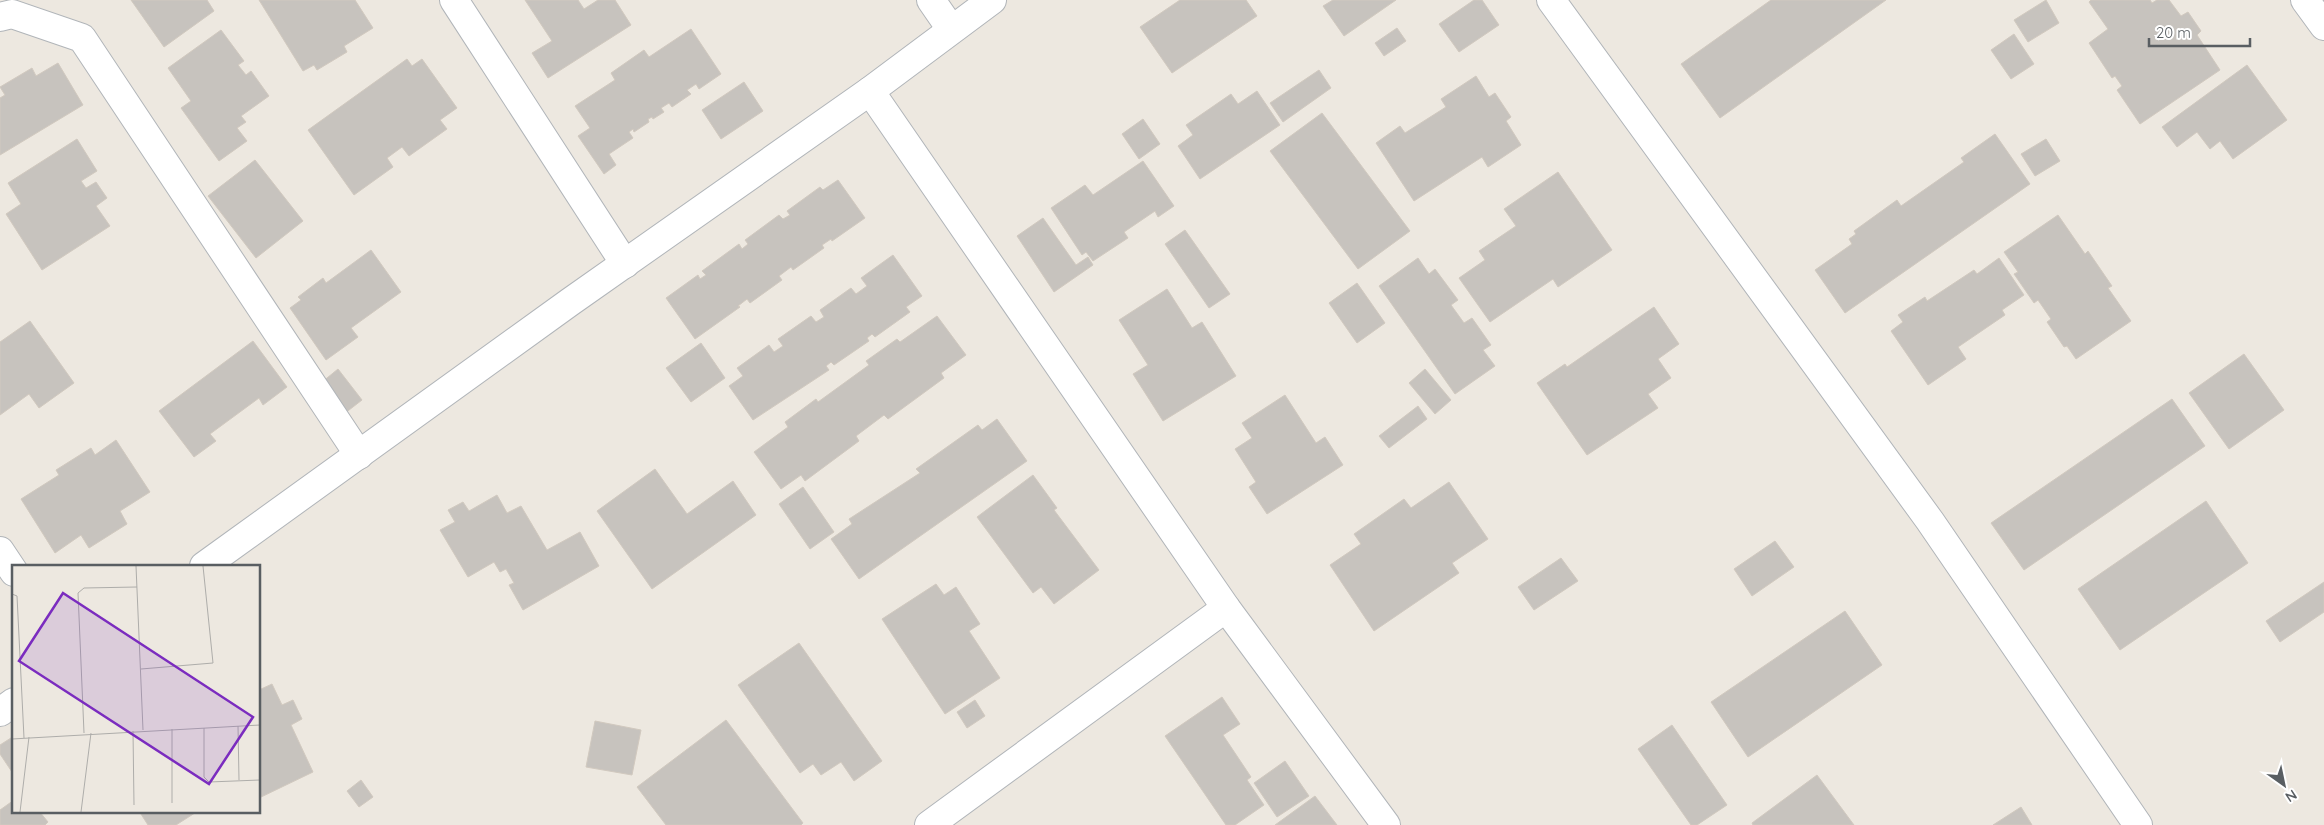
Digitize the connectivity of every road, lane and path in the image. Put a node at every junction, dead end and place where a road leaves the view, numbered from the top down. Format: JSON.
{"nodes":[{"id":1,"x":454,"y":0,"type":"edge"},
{"id":2,"x":930,"y":0,"type":"edge"},
{"id":3,"x":992,"y":0,"type":"edge"},
{"id":4,"x":1551,"y":0,"type":"edge"},
{"id":5,"x":2305,"y":0,"type":"edge"},
{"id":6,"x":0,"y":17,"type":"edge"},
{"id":7,"x":2324,"y":26,"type":"edge"},
{"id":8,"x":951,"y":29,"type":"junction"},
{"id":9,"x":870,"y":91,"type":"junction"},
{"id":10,"x":625,"y":264,"type":"junction"},
{"id":11,"x":359,"y":455,"type":"junction"},
{"id":12,"x":0,"y":551,"type":"edge"},
{"id":13,"x":205,"y":565,"type":"edge"},
{"id":14,"x":12,"y":569,"type":"edge"},
{"id":15,"x":1226,"y":608,"type":"junction"},
{"id":16,"x":12,"y":703,"type":"edge"},
{"id":17,"x":0,"y":712,"type":"edge"},
{"id":18,"x":930,"y":825,"type":"edge"},
{"id":19,"x":1386,"y":825,"type":"edge"},
{"id":20,"x":2138,"y":825,"type":"edge"}],
"edges":[{"from":1,"to":10,"type":"street"},
{"from":2,"to":8,"type":"street"},
{"from":3,"to":8,"type":"street"},
{"from":4,"to":20,"type":"street"},
{"from":5,"to":7,"type":"street"},
{"from":6,"to":11,"type":"street"},
{"from":8,"to":9,"type":"street"},
{"from":9,"to":10,"type":"street"},
{"from":9,"to":15,"type":"street"},
{"from":10,"to":11,"type":"street"},
{"from":11,"to":13,"type":"street"},
{"from":12,"to":14,"type":"street"},
{"from":15,"to":18,"type":"street"},
{"from":15,"to":19,"type":"street"},
{"from":16,"to":17,"type":"street"}]}
